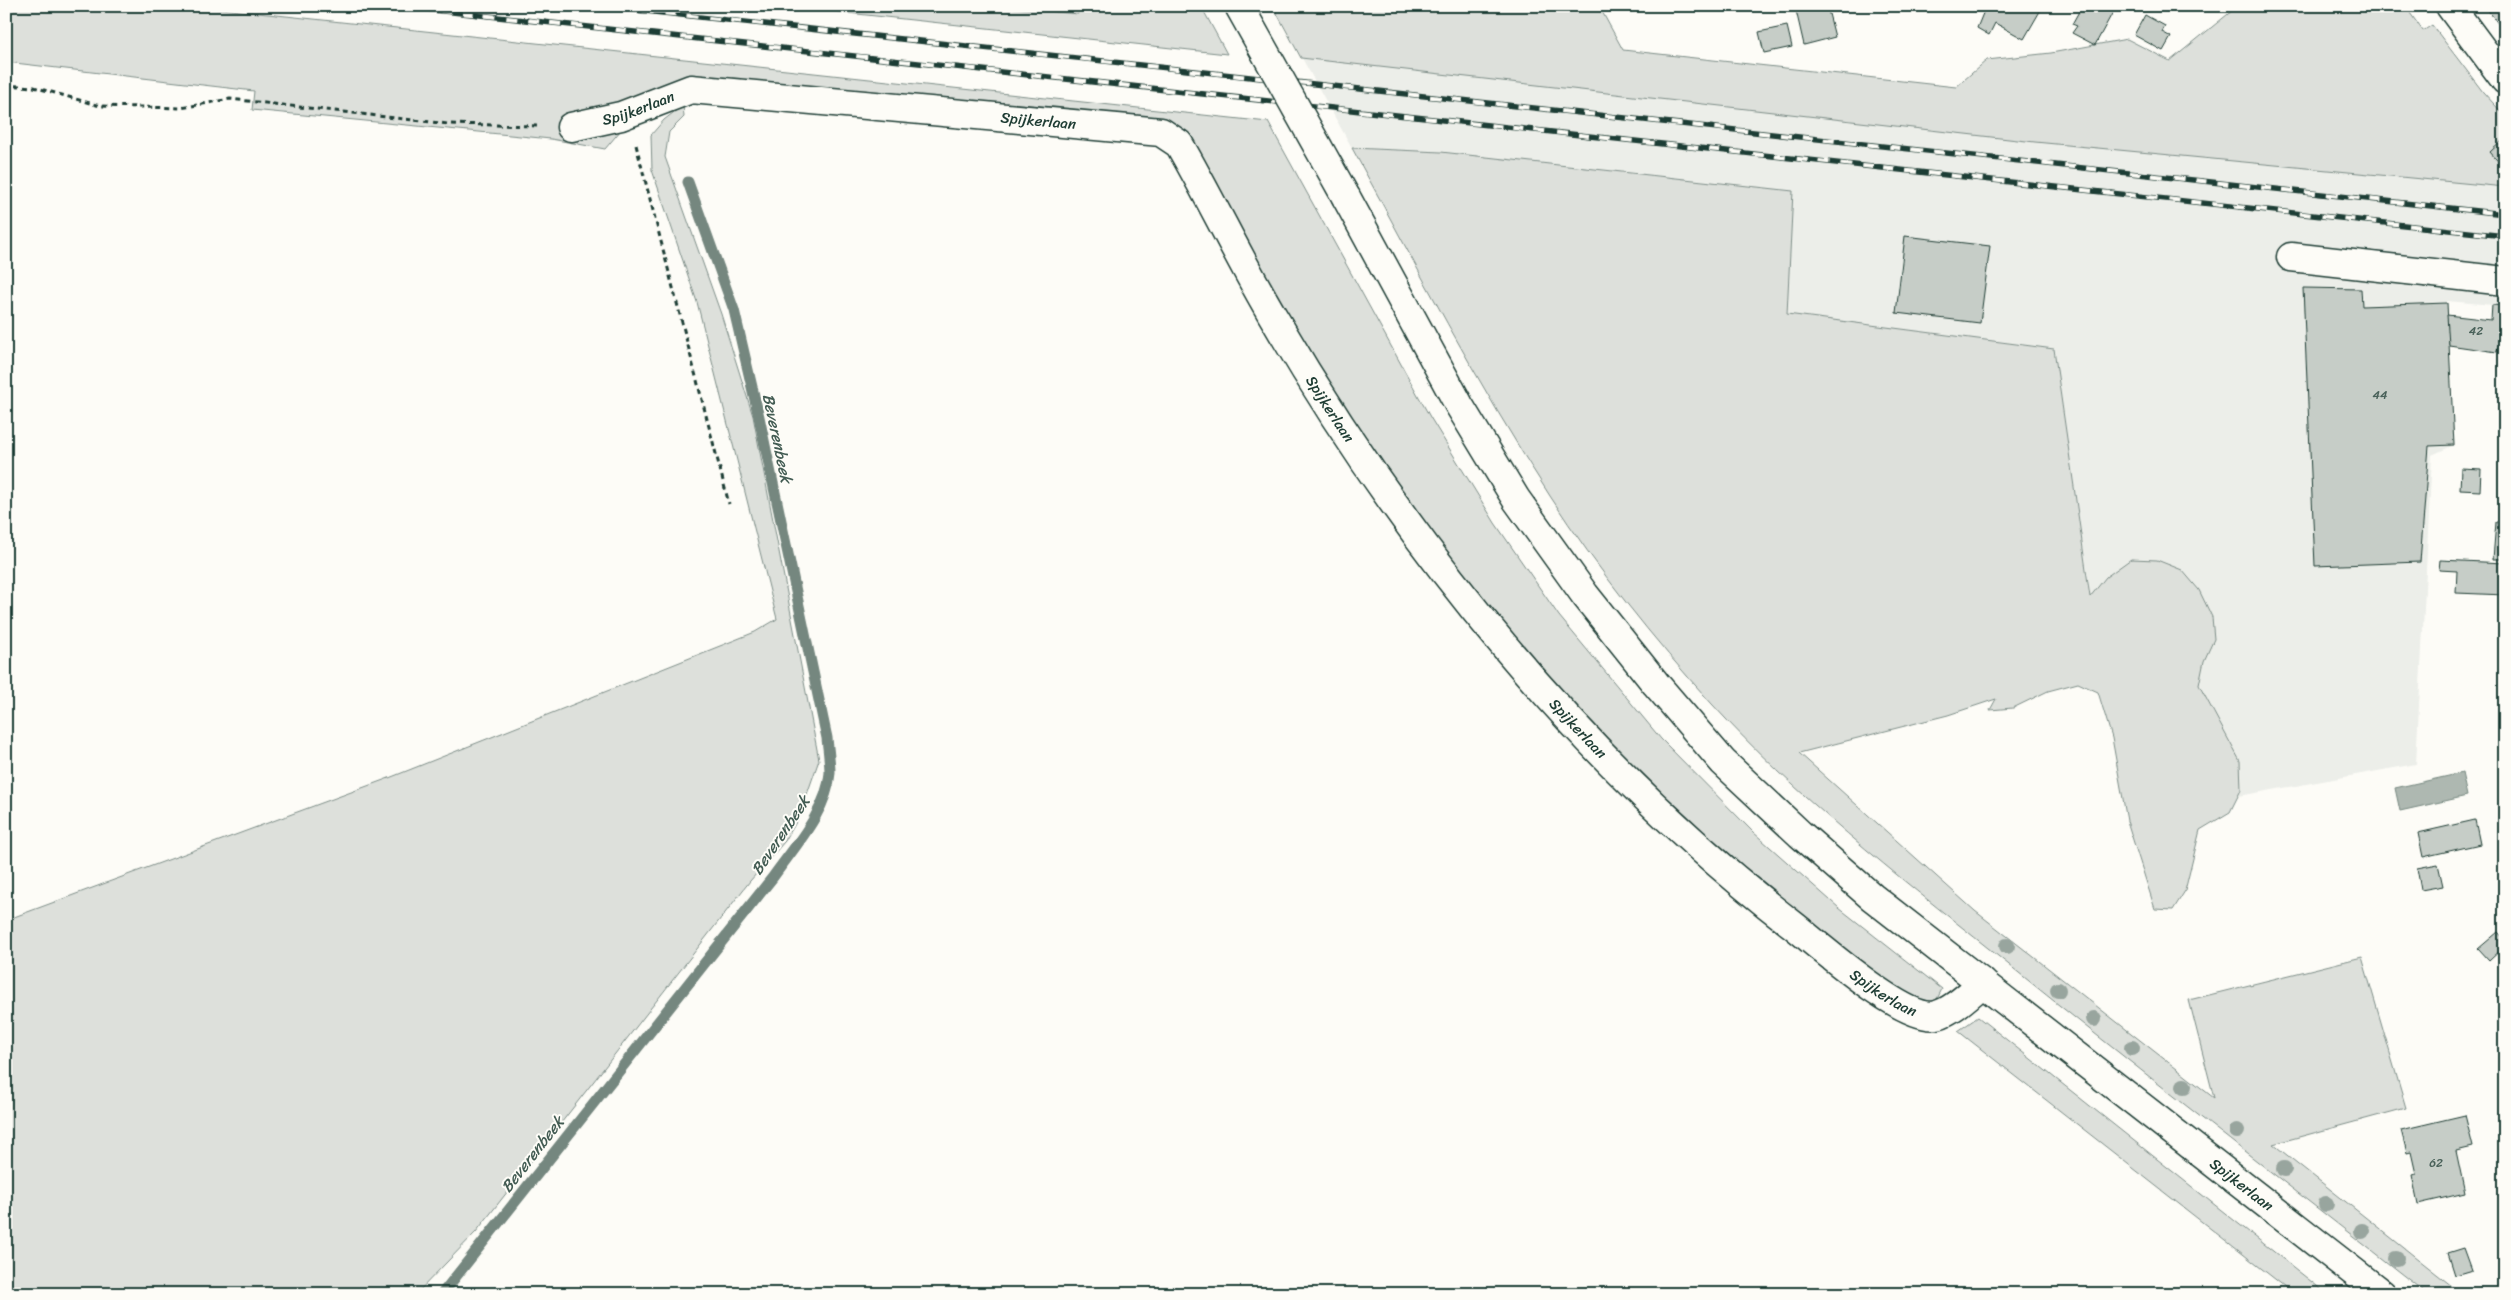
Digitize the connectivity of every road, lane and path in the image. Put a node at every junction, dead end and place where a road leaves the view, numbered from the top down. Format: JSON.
{"nodes":[{"id":1,"x":1239,"y":6,"type":"edge"},
{"id":2,"x":2450,"y":6,"type":"edge"},
{"id":3,"x":2503,"y":76,"type":"edge"},
{"id":4,"x":6,"y":85,"type":"edge"},
{"id":5,"x":621,"y":116,"type":"junction"},
{"id":6,"x":571,"y":127,"type":"joint"},
{"id":7,"x":2291,"y":257,"type":"dead end"},
{"id":8,"x":2505,"y":281,"type":"edge"},
{"id":9,"x":728,"y":504,"type":"dead end"},
{"id":10,"x":1983,"y":983,"type":"junction"},
{"id":11,"x":2382,"y":1294,"type":"edge"}],
"edges":[{"from":1,"to":10,"type":"street","name":"Spijkerlaan","bridge":true},
{"from":2,"to":3,"type":"street"},
{"from":4,"to":6,"type":"path"},
{"from":5,"to":6,"type":"street","name":"Spijkerlaan"},
{"from":5,"to":9,"type":"path"},
{"from":5,"to":10,"type":"street","name":"Spijkerlaan"},
{"from":7,"to":8,"type":"street"},
{"from":10,"to":11,"type":"street","name":"Spijkerlaan"}]}
